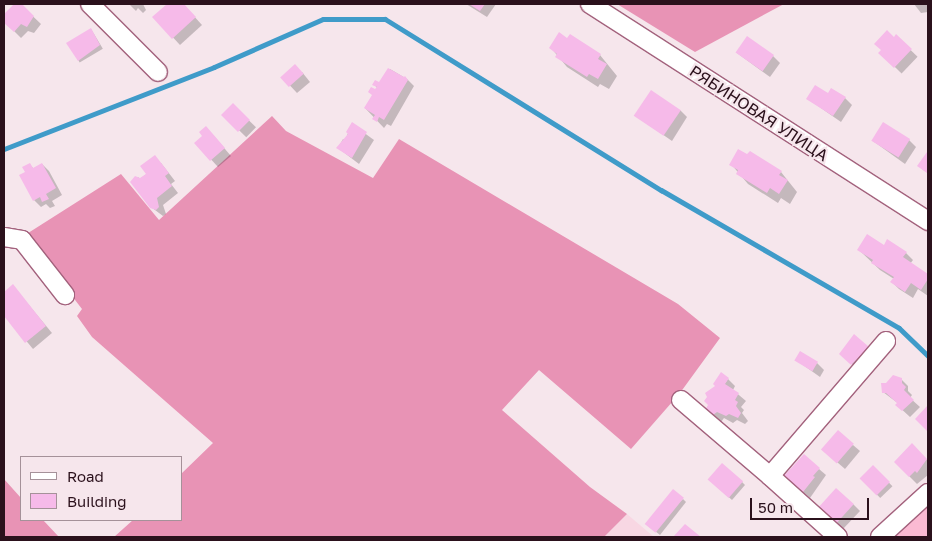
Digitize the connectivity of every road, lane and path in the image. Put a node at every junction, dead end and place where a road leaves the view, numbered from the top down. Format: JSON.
{"nodes":[{"id":1,"x":90,"y":4,"type":"edge"},
{"id":2,"x":590,"y":4,"type":"edge"},
{"id":3,"x":158,"y":72,"type":"dead end"},
{"id":4,"x":928,"y":221,"type":"edge"},
{"id":5,"x":4,"y":237,"type":"edge"},
{"id":6,"x":65,"y":296,"type":"dead end"},
{"id":7,"x":886,"y":341,"type":"dead end"},
{"id":8,"x":681,"y":400,"type":"dead end"},
{"id":9,"x":770,"y":476,"type":"junction"},
{"id":10,"x":928,"y":493,"type":"edge"},
{"id":11,"x":838,"y":537,"type":"edge"},
{"id":12,"x":880,"y":537,"type":"edge"}],
"edges":[{"from":1,"to":3,"type":"street"},
{"from":2,"to":4,"type":"street","name":"РЯБИНОВАЯ УЛИЦА"},
{"from":5,"to":6,"type":"street"},
{"from":7,"to":9,"type":"street"},
{"from":8,"to":9,"type":"street"},
{"from":9,"to":11,"type":"street"},
{"from":10,"to":12,"type":"street"}]}
